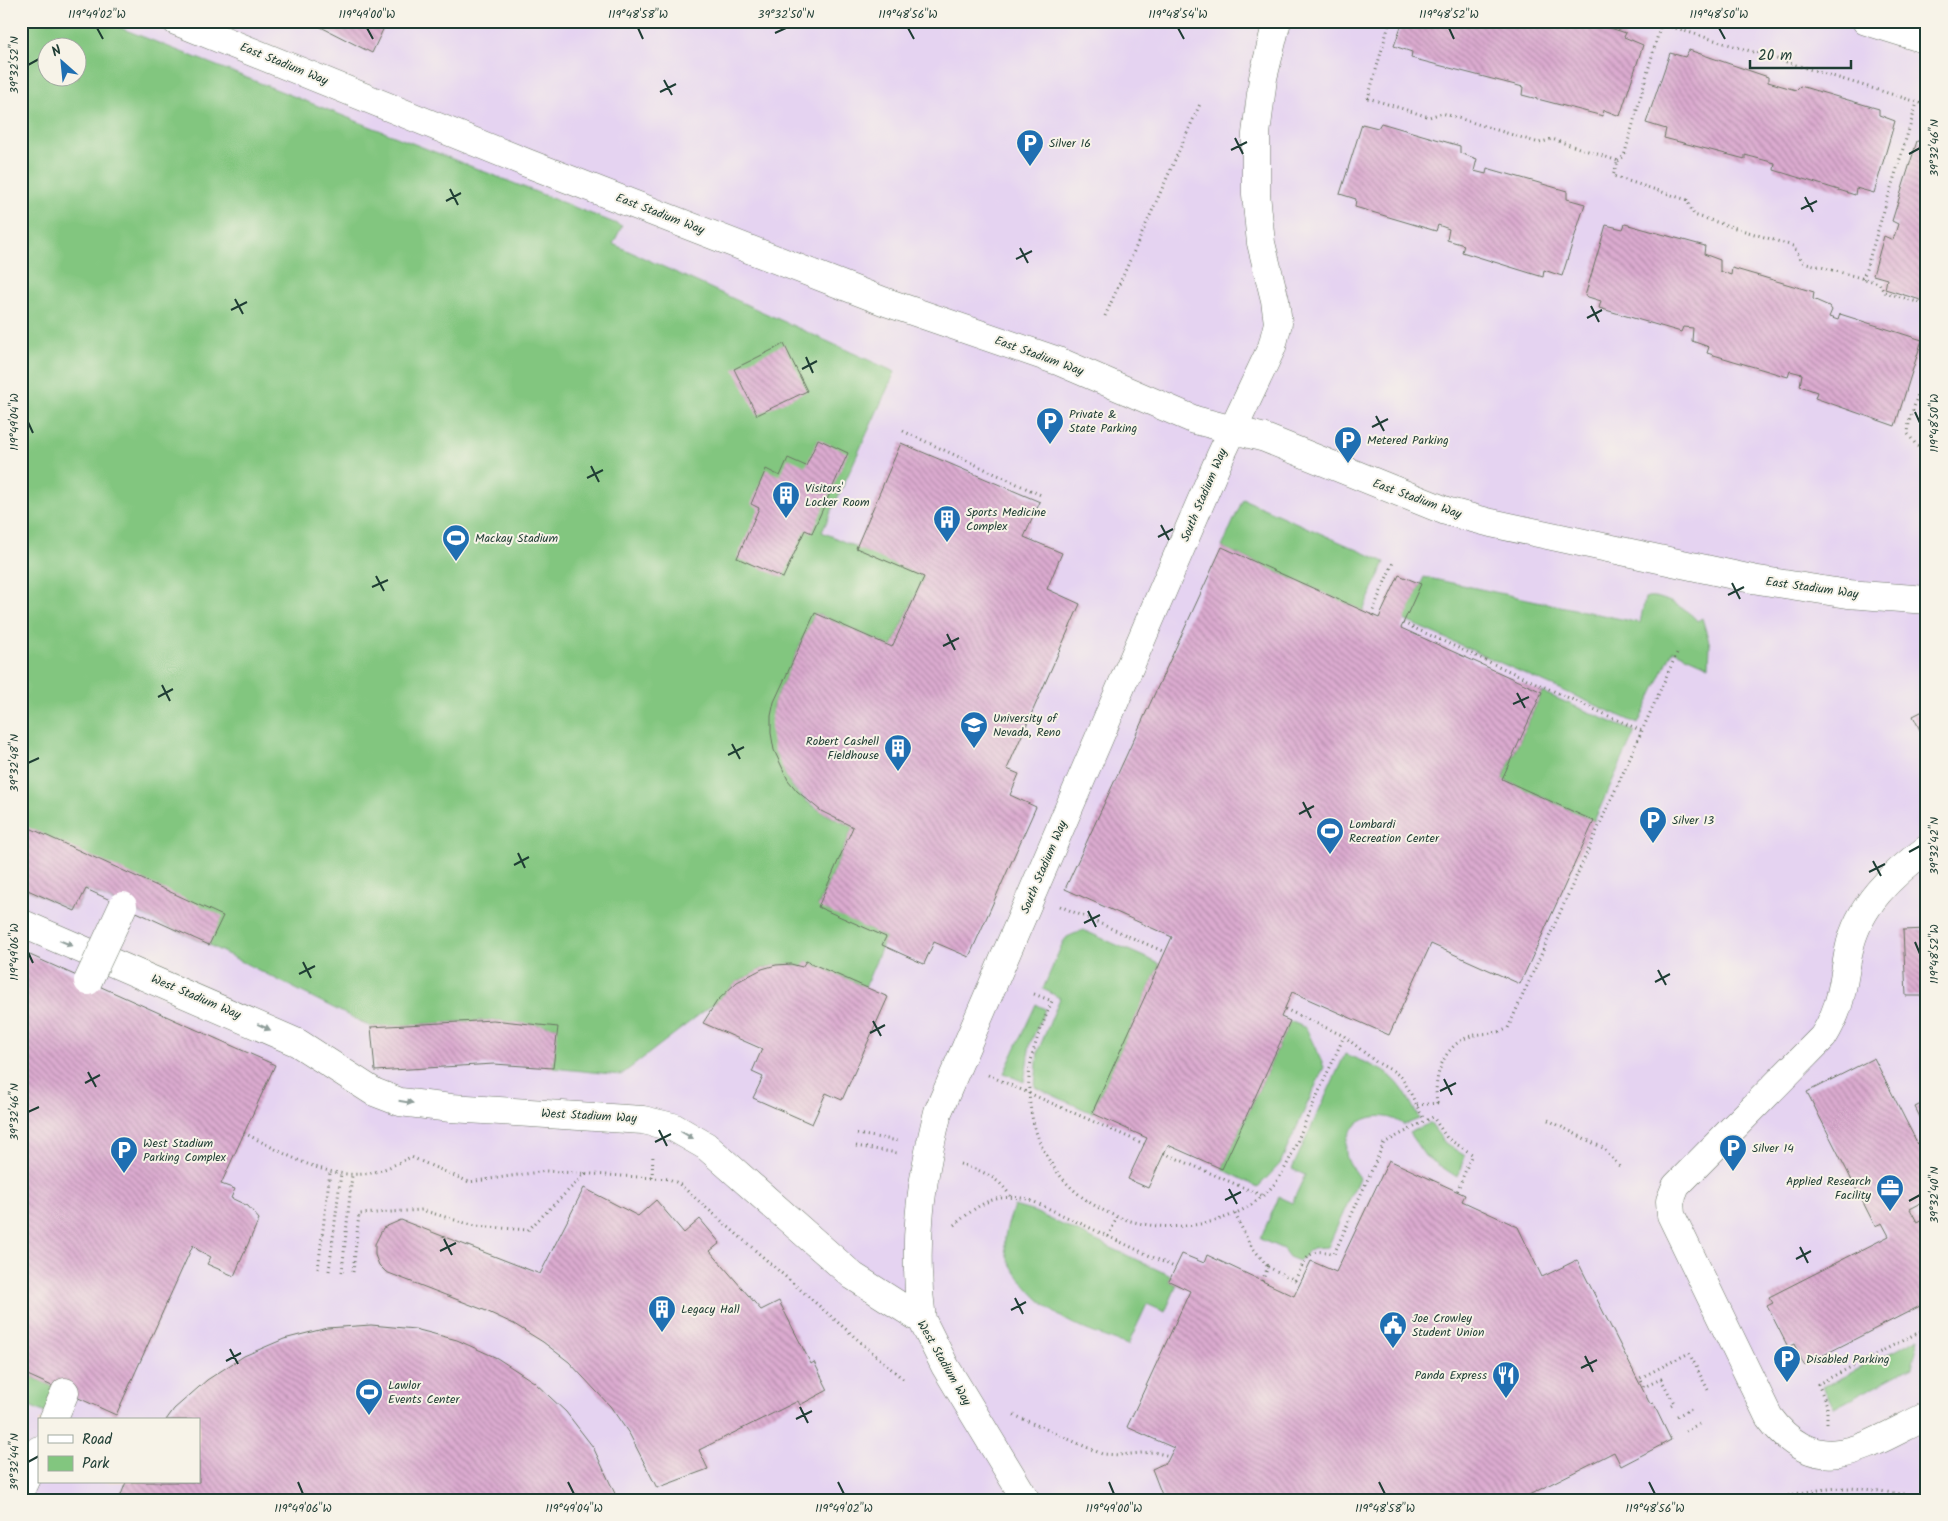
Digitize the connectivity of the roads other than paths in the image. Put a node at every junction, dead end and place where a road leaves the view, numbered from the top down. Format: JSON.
{"nodes":[{"id":1,"x":176,"y":21,"type":"edge"},
{"id":2,"x":1277,"y":21,"type":"edge"},
{"id":3,"x":1866,"y":21,"type":"edge"},
{"id":4,"x":1927,"y":40,"type":"edge"},
{"id":5,"x":1233,"y":429,"type":"junction"},
{"id":6,"x":1927,"y":600,"type":"edge"},
{"id":7,"x":1927,"y":849,"type":"edge"},
{"id":8,"x":123,"y":906,"type":"dead end"},
{"id":9,"x":21,"y":923,"type":"edge"},
{"id":10,"x":88,"y":980,"type":"dead end"},
{"id":11,"x":922,"y":1320,"type":"junction"},
{"id":12,"x":65,"y":1392,"type":"dead end"},
{"id":13,"x":1927,"y":1416,"type":"edge"},
{"id":14,"x":54,"y":1418,"type":"edge"},
{"id":15,"x":38,"y":1452,"type":"edge"},
{"id":16,"x":21,"y":1489,"type":"edge"},
{"id":17,"x":1026,"y":1500,"type":"edge"}],
"edges":[{"from":1,"to":5,"type":"street","name":"East Stadium Way"},
{"from":2,"to":5,"type":"street","name":"South Stadium Way"},
{"from":3,"to":4,"type":"street"},
{"from":5,"to":6,"type":"street","name":"East Stadium Way"},
{"from":5,"to":11,"type":"street","name":"South Stadium Way"},
{"from":7,"to":13,"type":"street"},
{"from":8,"to":10,"type":"street","bridge":true},
{"from":9,"to":11,"type":"street","name":"West Stadium Way","one_way":true},
{"from":11,"to":17,"type":"street","name":"West Stadium Way"},
{"from":12,"to":14,"type":"street"},
{"from":15,"to":16,"type":"street"}]}
